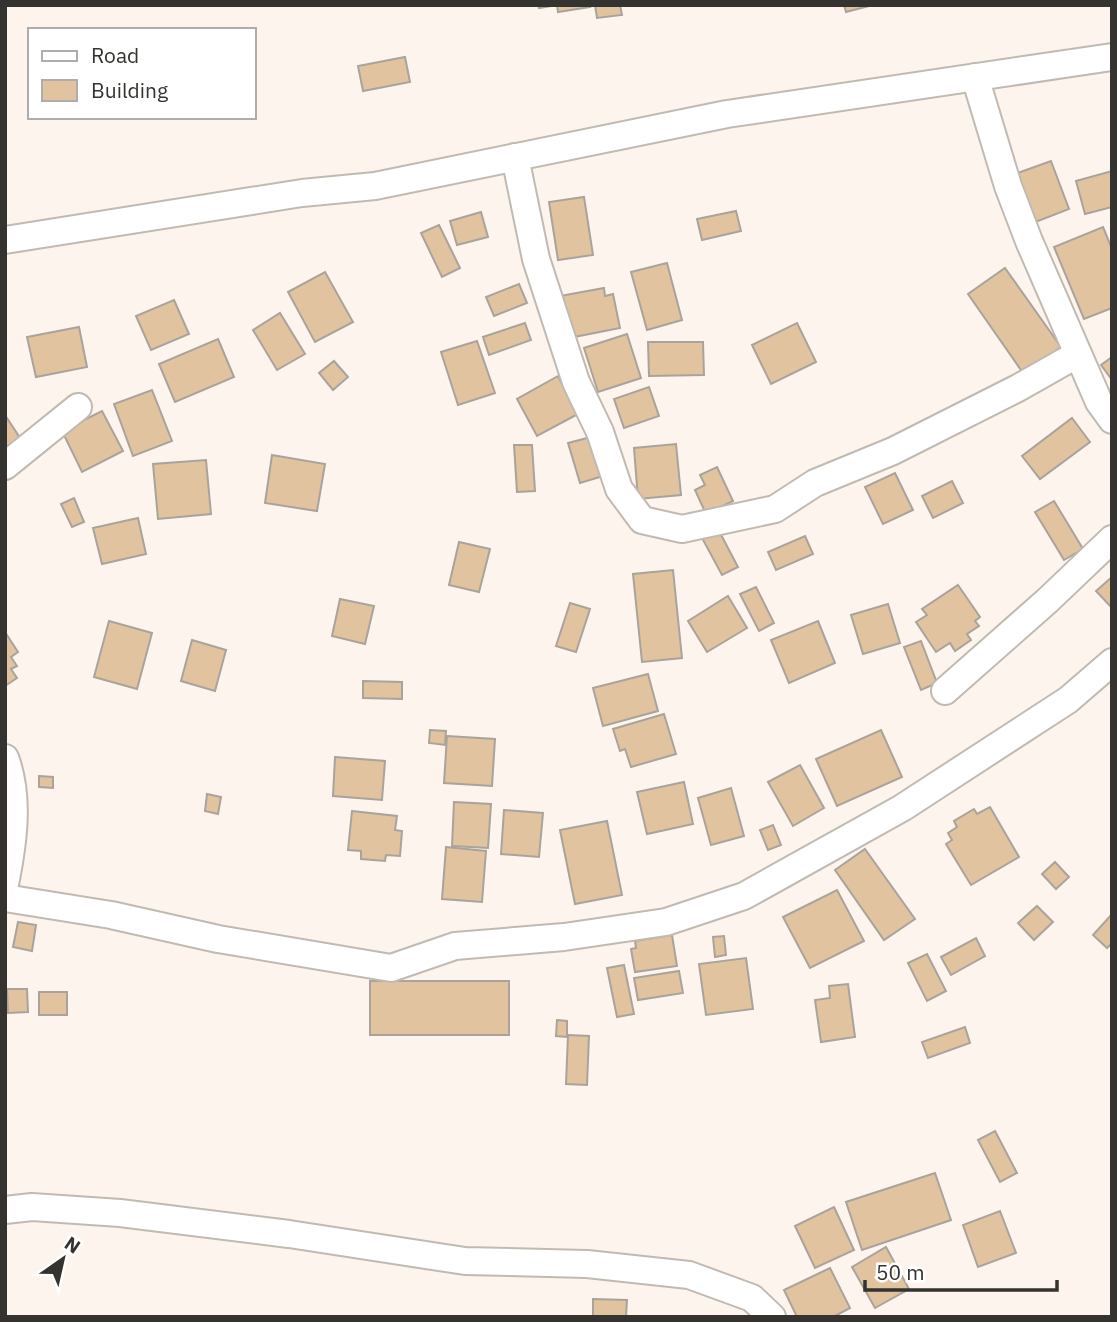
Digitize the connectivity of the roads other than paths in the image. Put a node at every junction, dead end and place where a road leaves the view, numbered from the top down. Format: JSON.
{"nodes":[{"id":1,"x":1112,"y":57,"type":"edge"},
{"id":2,"x":975,"y":78,"type":"junction"},
{"id":3,"x":515,"y":157,"type":"junction"},
{"id":4,"x":5,"y":240,"type":"edge"},
{"id":5,"x":1078,"y":354,"type":"junction"},
{"id":6,"x":78,"y":407,"type":"dead end"},
{"id":7,"x":1112,"y":420,"type":"edge"},
{"id":8,"x":5,"y":466,"type":"edge"},
{"id":9,"x":1112,"y":539,"type":"edge"},
{"id":10,"x":1112,"y":662,"type":"edge"},
{"id":11,"x":945,"y":691,"type":"dead end"},
{"id":12,"x":5,"y":758,"type":"edge"},
{"id":13,"x":5,"y":884,"type":"edge"},
{"id":14,"x":5,"y":898,"type":"edge"},
{"id":15,"x":5,"y":1210,"type":"edge"},
{"id":16,"x":772,"y":1317,"type":"edge"}],
"edges":[{"from":1,"to":2,"type":"street"},
{"from":2,"to":3,"type":"street"},
{"from":2,"to":5,"type":"street"},
{"from":3,"to":4,"type":"street"},
{"from":3,"to":5,"type":"street"},
{"from":5,"to":7,"type":"street"},
{"from":6,"to":8,"type":"street"},
{"from":9,"to":11,"type":"street"},
{"from":10,"to":14,"type":"street"},
{"from":12,"to":13,"type":"street"},
{"from":15,"to":16,"type":"street"}]}
